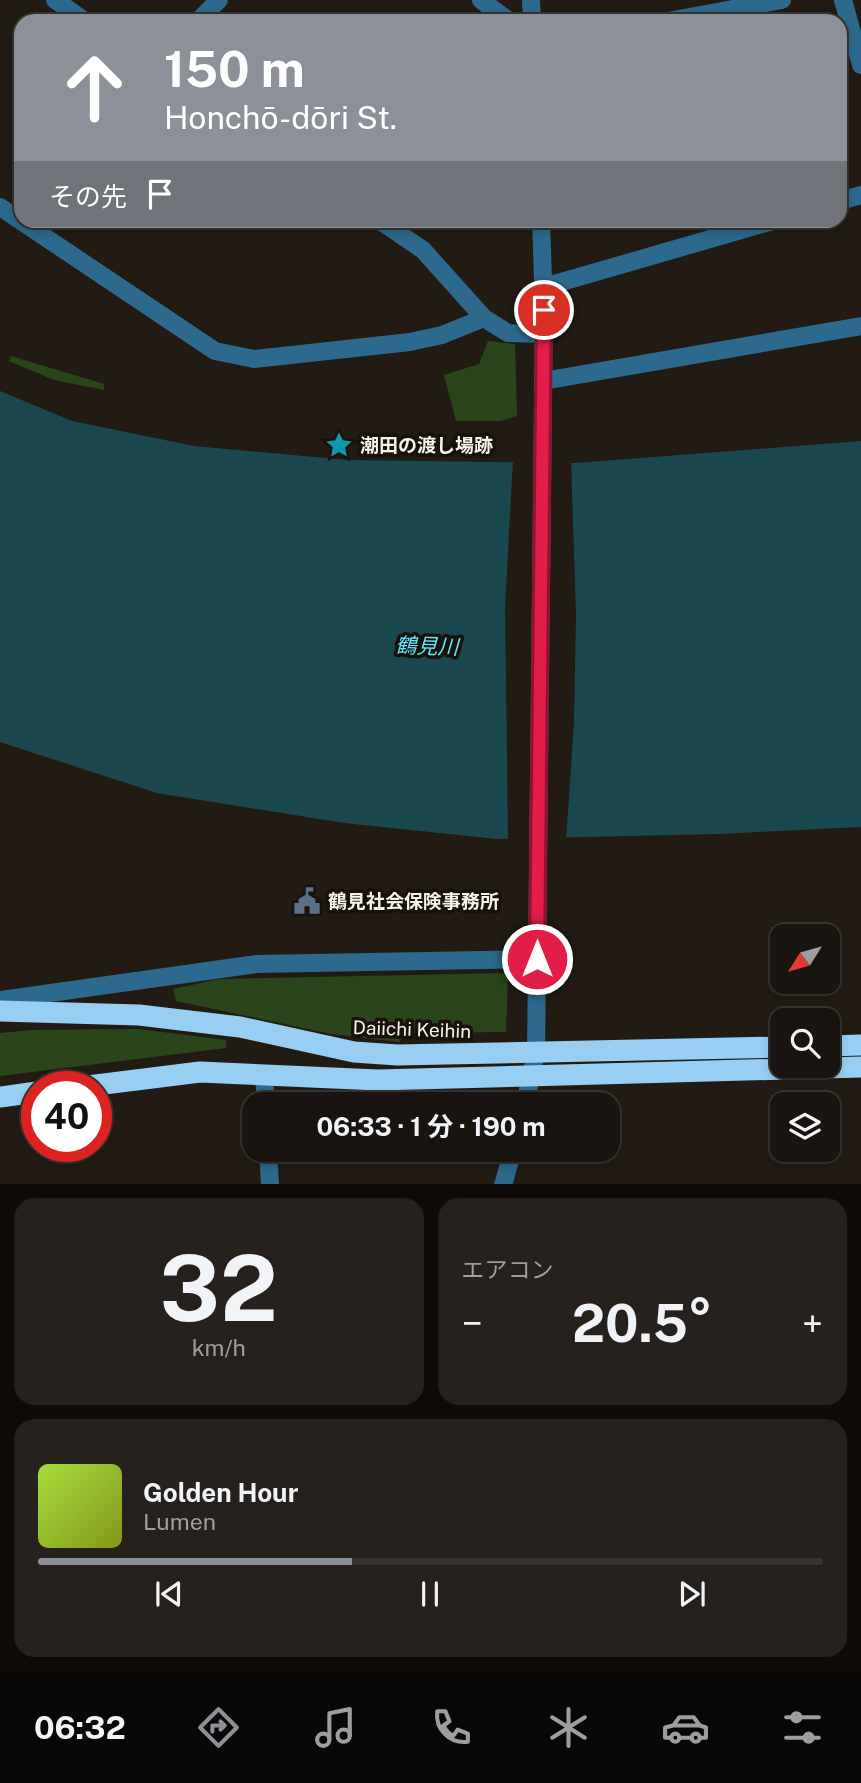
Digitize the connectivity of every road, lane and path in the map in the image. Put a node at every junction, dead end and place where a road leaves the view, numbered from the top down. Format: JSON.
{"nodes":[{"id":1,"x":55,"y":0,"type":"edge"},
{"id":2,"x":219,"y":0,"type":"edge"},
{"id":3,"x":481,"y":0,"type":"edge"},
{"id":4,"x":782,"y":0,"type":"edge"},
{"id":5,"x":75,"y":14,"type":"edge"},
{"id":6,"x":205,"y":14,"type":"edge"},
{"id":7,"x":500,"y":14,"type":"edge"},
{"id":8,"x":706,"y":14,"type":"edge"},
{"id":9,"x":847,"y":14,"type":"edge"},
{"id":10,"x":861,"y":65,"type":"edge"},
{"id":11,"x":31,"y":228,"type":"edge"},
{"id":12,"x":391,"y":228,"type":"edge"},
{"id":13,"x":541,"y":228,"type":"edge"},
{"id":14,"x":748,"y":228,"type":"edge"},
{"id":15,"x":544,"y":287,"type":"junction"},
{"id":16,"x":484,"y":318,"type":"junction"},
{"id":17,"x":861,"y":326,"type":"edge"},
{"id":18,"x":544,"y":334,"type":"junction"},
{"id":19,"x":543,"y":382,"type":"junction"},
{"id":20,"x":537,"y":959,"type":"junction"},
{"id":21,"x":0,"y":1000,"type":"edge"},
{"id":22,"x":0,"y":1012,"type":"edge"},
{"id":23,"x":861,"y":1045,"type":"edge"},
{"id":24,"x":840,"y":1046,"type":"edge"},
{"id":25,"x":770,"y":1047,"type":"edge"},
{"id":26,"x":536,"y":1054,"type":"junction"},
{"id":27,"x":861,"y":1068,"type":"edge"},
{"id":28,"x":264,"y":1075,"type":"junction"},
{"id":29,"x":532,"y":1076,"type":"junction"},
{"id":30,"x":112,"y":1083,"type":"edge"},
{"id":31,"x":265,"y":1092,"type":"edge"},
{"id":32,"x":528,"y":1092,"type":"edge"},
{"id":33,"x":21,"y":1094,"type":"edge"},
{"id":34,"x":0,"y":1097,"type":"edge"},
{"id":35,"x":269,"y":1162,"type":"edge"},
{"id":36,"x":510,"y":1162,"type":"edge"},
{"id":37,"x":270,"y":1184,"type":"edge"},
{"id":38,"x":503,"y":1184,"type":"edge"}],
"edges":[{"from":1,"to":5,"type":"street"},
{"from":2,"to":6,"type":"street"},
{"from":3,"to":7,"type":"street"},
{"from":4,"to":8,"type":"street"},
{"from":9,"to":10,"type":"street"},
{"from":11,"to":16,"type":"street"},
{"from":12,"to":16,"type":"street"},
{"from":13,"to":15,"type":"street"},
{"from":14,"to":15,"type":"street"},
{"from":15,"to":18,"type":"street"},
{"from":16,"to":18,"type":"street"},
{"from":17,"to":19,"type":"street"},
{"from":18,"to":19,"type":"street"},
{"from":19,"to":20,"type":"street"},
{"from":20,"to":21,"type":"street"},
{"from":20,"to":26,"type":"street"},
{"from":22,"to":26,"type":"highway","name":"Daiichi Keihin"},
{"from":23,"to":24,"type":"highway"},
{"from":25,"to":26,"type":"highway","name":"Daiichi Keihin"},
{"from":26,"to":29,"type":"street"},
{"from":27,"to":29,"type":"highway"},
{"from":28,"to":29,"type":"highway"},
{"from":28,"to":30,"type":"highway"},
{"from":28,"to":31,"type":"street"},
{"from":29,"to":32,"type":"street"},
{"from":33,"to":34,"type":"highway"},
{"from":35,"to":37,"type":"street"},
{"from":36,"to":38,"type":"street"}]}
